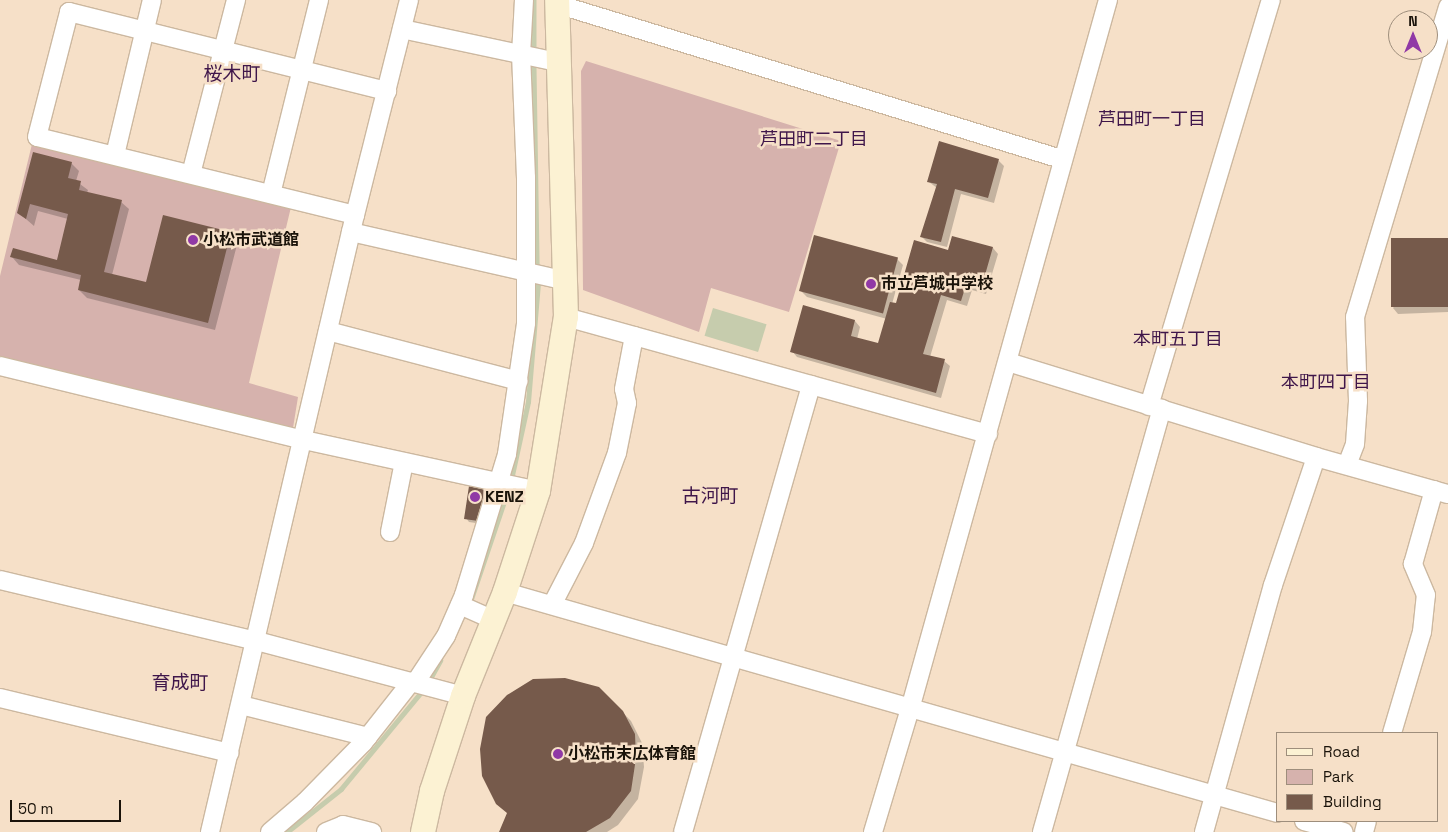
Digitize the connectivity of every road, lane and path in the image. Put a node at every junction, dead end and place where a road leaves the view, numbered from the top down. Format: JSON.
{"nodes":[{"id":1,"x":152,"y":0,"type":"edge"},
{"id":2,"x":236,"y":0,"type":"edge"},
{"id":3,"x":319,"y":0,"type":"edge"},
{"id":4,"x":409,"y":0,"type":"edge"},
{"id":5,"x":524,"y":0,"type":"edge"},
{"id":6,"x":1108,"y":0,"type":"edge"},
{"id":7,"x":1271,"y":0,"type":"edge"},
{"id":8,"x":556,"y":2,"type":"edge"},
{"id":9,"x":70,"y":6,"type":"edge"},
{"id":10,"x":1448,"y":7,"type":"edge"},
{"id":11,"x":145,"y":30,"type":"junction"},
{"id":12,"x":402,"y":30,"type":"junction"},
{"id":13,"x":224,"y":50,"type":"junction"},
{"id":14,"x":521,"y":54,"type":"junction"},
{"id":15,"x":557,"y":62,"type":"junction"},
{"id":16,"x":302,"y":70,"type":"junction"},
{"id":17,"x":387,"y":91,"type":"junction"},
{"id":18,"x":115,"y":155,"type":"junction"},
{"id":19,"x":1061,"y":159,"type":"junction"},
{"id":20,"x":191,"y":174,"type":"junction"},
{"id":21,"x":271,"y":194,"type":"junction"},
{"id":22,"x":355,"y":215,"type":"junction"},
{"id":23,"x":352,"y":232,"type":"junction"},
{"id":24,"x":526,"y":272,"type":"junction"},
{"id":25,"x":566,"y":281,"type":"junction"},
{"id":26,"x":566,"y":317,"type":"junction"},
{"id":27,"x":328,"y":331,"type":"junction"},
{"id":28,"x":634,"y":336,"type":"junction"},
{"id":29,"x":1008,"y":362,"type":"junction"},
{"id":30,"x":0,"y":366,"type":"edge"},
{"id":31,"x":519,"y":381,"type":"junction"},
{"id":32,"x":811,"y":385,"type":"junction"},
{"id":33,"x":1155,"y":407,"type":"junction"},
{"id":34,"x":988,"y":434,"type":"junction"},
{"id":35,"x":304,"y":440,"type":"junction"},
{"id":36,"x":1316,"y":457,"type":"junction"},
{"id":37,"x":404,"y":462,"type":"junction"},
{"id":38,"x":1347,"y":464,"type":"junction"},
{"id":39,"x":501,"y":483,"type":"junction"},
{"id":40,"x":538,"y":491,"type":"junction"},
{"id":41,"x":1441,"y":492,"type":"edge"},
{"id":42,"x":390,"y":532,"type":"dead end"},
{"id":43,"x":0,"y":580,"type":"edge"},
{"id":44,"x":505,"y":592,"type":"junction"},
{"id":45,"x":552,"y":606,"type":"junction"},
{"id":46,"x":473,"y":611,"type":"junction"},
{"id":47,"x":257,"y":641,"type":"junction"},
{"id":48,"x":733,"y":658,"type":"junction"},
{"id":49,"x":413,"y":683,"type":"junction"},
{"id":50,"x":463,"y":696,"type":"junction"},
{"id":51,"x":0,"y":698,"type":"edge"},
{"id":52,"x":241,"y":705,"type":"junction"},
{"id":53,"x":910,"y":709,"type":"junction"},
{"id":54,"x":1392,"y":732,"type":"edge"},
{"id":55,"x":368,"y":737,"type":"junction"},
{"id":56,"x":230,"y":753,"type":"junction"},
{"id":57,"x":1065,"y":754,"type":"junction"},
{"id":58,"x":1215,"y":796,"type":"junction"},
{"id":59,"x":1276,"y":813,"type":"edge"},
{"id":60,"x":1308,"y":822,"type":"edge"},
{"id":61,"x":210,"y":832,"type":"edge"},
{"id":62,"x":270,"y":832,"type":"edge"},
{"id":63,"x":326,"y":832,"type":"edge"},
{"id":64,"x":372,"y":832,"type":"edge"},
{"id":65,"x":423,"y":832,"type":"edge"},
{"id":66,"x":684,"y":832,"type":"edge"},
{"id":67,"x":873,"y":832,"type":"edge"},
{"id":68,"x":1042,"y":832,"type":"edge"},
{"id":69,"x":1204,"y":832,"type":"edge"},
{"id":70,"x":1344,"y":832,"type":"edge"}],
"edges":[{"from":1,"to":11,"type":"street"},
{"from":2,"to":13,"type":"street"},
{"from":3,"to":16,"type":"street"},
{"from":4,"to":12,"type":"street"},
{"from":5,"to":14,"type":"street"},
{"from":6,"to":19,"type":"street"},
{"from":7,"to":33,"type":"street"},
{"from":8,"to":15,"type":"street"},
{"from":8,"to":19,"type":"street"},
{"from":9,"to":11,"type":"street"},
{"from":9,"to":18,"type":"street"},
{"from":10,"to":38,"type":"street"},
{"from":11,"to":13,"type":"street"},
{"from":11,"to":18,"type":"street"},
{"from":12,"to":14,"type":"street"},
{"from":12,"to":17,"type":"street"},
{"from":13,"to":16,"type":"street"},
{"from":13,"to":20,"type":"street"},
{"from":14,"to":15,"type":"street"},
{"from":14,"to":24,"type":"street"},
{"from":15,"to":25,"type":"street"},
{"from":16,"to":17,"type":"street"},
{"from":16,"to":21,"type":"street"},
{"from":17,"to":22,"type":"street"},
{"from":18,"to":20,"type":"street"},
{"from":19,"to":29,"type":"street"},
{"from":20,"to":21,"type":"street"},
{"from":21,"to":22,"type":"street"},
{"from":22,"to":23,"type":"street"},
{"from":23,"to":24,"type":"street"},
{"from":23,"to":27,"type":"street"},
{"from":24,"to":25,"type":"street"},
{"from":24,"to":31,"type":"street"},
{"from":25,"to":26,"type":"street"},
{"from":26,"to":28,"type":"street"},
{"from":26,"to":40,"type":"street"},
{"from":27,"to":31,"type":"street"},
{"from":27,"to":35,"type":"street"},
{"from":28,"to":32,"type":"street"},
{"from":28,"to":45,"type":"street"},
{"from":29,"to":33,"type":"street"},
{"from":29,"to":34,"type":"street"},
{"from":30,"to":35,"type":"street"},
{"from":31,"to":39,"type":"street"},
{"from":32,"to":34,"type":"street"},
{"from":32,"to":48,"type":"street"},
{"from":33,"to":36,"type":"street"},
{"from":33,"to":57,"type":"street"},
{"from":34,"to":53,"type":"street"},
{"from":35,"to":37,"type":"street"},
{"from":35,"to":47,"type":"street"},
{"from":36,"to":38,"type":"street"},
{"from":36,"to":58,"type":"street"},
{"from":37,"to":39,"type":"street"},
{"from":37,"to":42,"type":"street"},
{"from":38,"to":41,"type":"street"},
{"from":39,"to":40,"type":"street"},
{"from":39,"to":46,"type":"street"},
{"from":40,"to":44,"type":"street"},
{"from":41,"to":54,"type":"street"},
{"from":43,"to":47,"type":"street"},
{"from":44,"to":45,"type":"street"},
{"from":44,"to":46,"type":"street"},
{"from":45,"to":48,"type":"street"},
{"from":46,"to":49,"type":"street"},
{"from":46,"to":50,"type":"street"},
{"from":47,"to":49,"type":"street"},
{"from":47,"to":52,"type":"street"},
{"from":48,"to":53,"type":"street"},
{"from":48,"to":66,"type":"street"},
{"from":49,"to":50,"type":"street"},
{"from":49,"to":55,"type":"street"},
{"from":50,"to":65,"type":"street"},
{"from":51,"to":56,"type":"street"},
{"from":52,"to":55,"type":"street"},
{"from":52,"to":56,"type":"street"},
{"from":53,"to":57,"type":"street"},
{"from":53,"to":67,"type":"street"},
{"from":55,"to":62,"type":"street"},
{"from":56,"to":61,"type":"street"},
{"from":57,"to":58,"type":"street"},
{"from":57,"to":68,"type":"street"},
{"from":58,"to":59,"type":"street"},
{"from":58,"to":69,"type":"street"},
{"from":60,"to":70,"type":"street"},
{"from":63,"to":64,"type":"street"}]}
